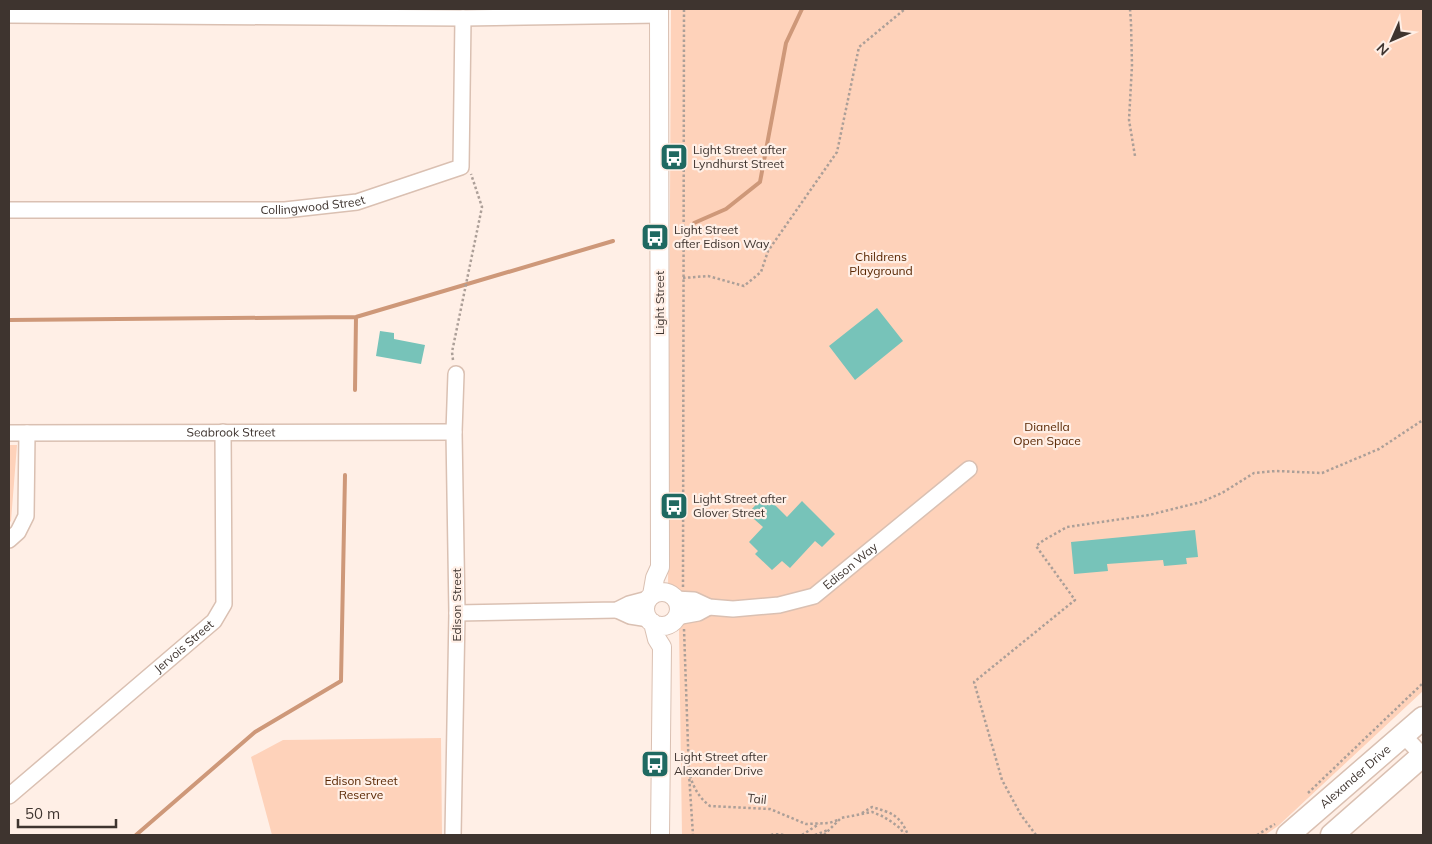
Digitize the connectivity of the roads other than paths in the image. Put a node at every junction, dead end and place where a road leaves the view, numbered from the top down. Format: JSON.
{"nodes":[{"id":1,"x":659,"y":12,"type":"edge"},
{"id":2,"x":9,"y":15,"type":"edge"},
{"id":3,"x":463,"y":18,"type":"junction"},
{"id":4,"x":9,"y":210,"type":"edge"},
{"id":5,"x":456,"y":374,"type":"road end"},
{"id":6,"x":223,"y":432,"type":"junction"},
{"id":7,"x":454,"y":432,"type":"junction"},
{"id":8,"x":9,"y":433,"type":"edge"},
{"id":9,"x":27,"y":433,"type":"junction"},
{"id":10,"x":969,"y":469,"type":"dead end"},
{"id":11,"x":9,"y":540,"type":"edge"},
{"id":12,"x":665,"y":597,"type":"junction"},
{"id":13,"x":709,"y":607,"type":"junction"},
{"id":14,"x":616,"y":610,"type":"junction"},
{"id":15,"x":457,"y":613,"type":"junction"},
{"id":16,"x":677,"y":618,"type":"junction"},
{"id":17,"x":651,"y":621,"type":"junction"},
{"id":18,"x":662,"y":647,"type":"junction"},
{"id":19,"x":1423,"y":718,"type":"edge"},
{"id":20,"x":1404,"y":736,"type":"junction"},
{"id":21,"x":1423,"y":755,"type":"edge"},
{"id":22,"x":9,"y":796,"type":"edge"},
{"id":23,"x":1283,"y":829,"type":"edge"},
{"id":24,"x":453,"y":835,"type":"edge"},
{"id":25,"x":660,"y":835,"type":"edge"},
{"id":26,"x":1332,"y":835,"type":"edge"}],
"edges":[{"from":1,"to":3,"type":"street"},
{"from":1,"to":12,"type":"street","name":"Light Street"},
{"from":2,"to":3,"type":"street"},
{"from":3,"to":4,"type":"street","name":"Collingwood Street"},
{"from":5,"to":7,"type":"street","name":"Edison Street"},
{"from":6,"to":7,"type":"street","name":"Seabrook Street"},
{"from":6,"to":9,"type":"street","name":"Seabrook Street"},
{"from":6,"to":22,"type":"street","name":"Jervois Street"},
{"from":7,"to":15,"type":"street","name":"Edison Street"},
{"from":8,"to":9,"type":"street","name":"Seabrook Street"},
{"from":9,"to":11,"type":"street"},
{"from":10,"to":13,"type":"street","name":"Edison Way"},
{"from":12,"to":13,"type":"street","name":"Edison Way"},
{"from":12,"to":14,"type":"street"},
{"from":12,"to":16,"type":"street"},
{"from":12,"to":17,"type":"street"},
{"from":13,"to":16,"type":"street","name":"Edison Way"},
{"from":14,"to":15,"type":"street"},
{"from":14,"to":17,"type":"street"},
{"from":15,"to":24,"type":"street","name":"Edison Street"},
{"from":16,"to":17,"type":"street"},
{"from":16,"to":18,"type":"street"},
{"from":17,"to":18,"type":"street"},
{"from":18,"to":25,"type":"street"},
{"from":19,"to":20,"type":"main road","name":"Alexander Drive"},
{"from":20,"to":21,"type":"street"},
{"from":20,"to":23,"type":"main road","name":"Alexander Drive"},
{"from":21,"to":26,"type":"main road"}]}
